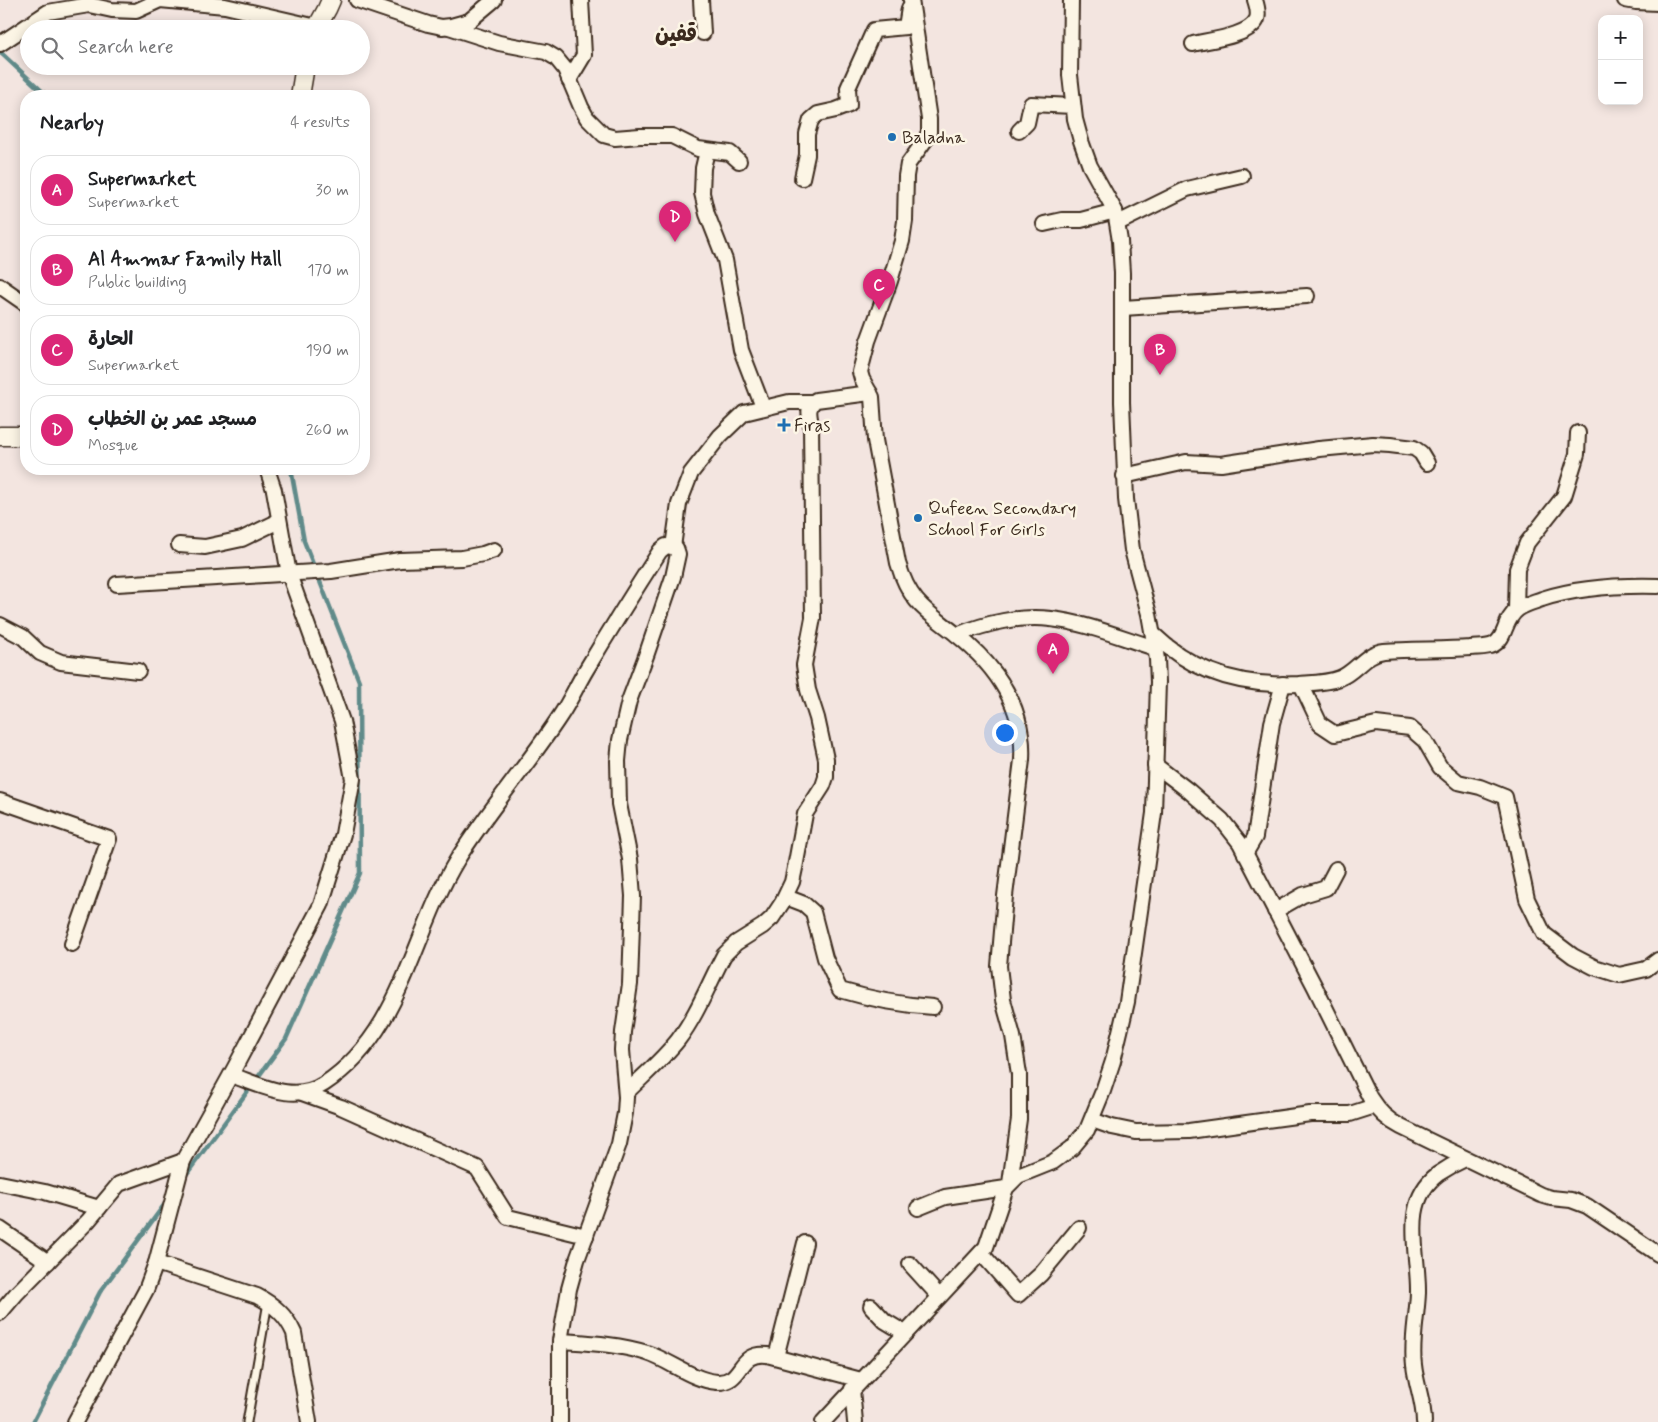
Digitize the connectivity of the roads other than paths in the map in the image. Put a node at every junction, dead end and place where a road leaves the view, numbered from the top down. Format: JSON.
{"nodes":[{"id":1,"x":331,"y":0,"type":"edge"},
{"id":2,"x":357,"y":0,"type":"edge"},
{"id":3,"x":494,"y":0,"type":"edge"},
{"id":4,"x":582,"y":0,"type":"edge"},
{"id":5,"x":700,"y":0,"type":"edge"},
{"id":6,"x":911,"y":0,"type":"edge"},
{"id":7,"x":1072,"y":0,"type":"edge"},
{"id":8,"x":1255,"y":0,"type":"edge"},
{"id":9,"x":1625,"y":0,"type":"edge"},
{"id":10,"x":1658,"y":3,"type":"edge"},
{"id":11,"x":36,"y":20,"type":"edge"},
{"id":12,"x":284,"y":20,"type":"edge"},
{"id":13,"x":321,"y":20,"type":"edge"},
{"id":14,"x":449,"y":27,"type":"junction"},
{"id":15,"x":20,"y":31,"type":"edge"},
{"id":16,"x":703,"y":34,"type":"dead end"},
{"id":17,"x":0,"y":44,"type":"edge"},
{"id":18,"x":1193,"y":44,"type":"dead end"},
{"id":19,"x":304,"y":75,"type":"edge"},
{"id":20,"x":569,"y":80,"type":"junction"},
{"id":21,"x":301,"y":90,"type":"edge"},
{"id":22,"x":1073,"y":106,"type":"junction"},
{"id":23,"x":1019,"y":131,"type":"dead end"},
{"id":24,"x":707,"y":151,"type":"junction"},
{"id":25,"x":739,"y":161,"type":"dead end"},
{"id":26,"x":1242,"y":176,"type":"dead end"},
{"id":27,"x":802,"y":178,"type":"dead end"},
{"id":28,"x":1117,"y":217,"type":"junction"},
{"id":29,"x":1044,"y":224,"type":"dead end"},
{"id":30,"x":0,"y":286,"type":"edge"},
{"id":31,"x":1307,"y":296,"type":"dead end"},
{"id":32,"x":20,"y":300,"type":"edge"},
{"id":33,"x":1123,"y":308,"type":"junction"},
{"id":34,"x":870,"y":393,"type":"junction"},
{"id":35,"x":813,"y":402,"type":"junction"},
{"id":36,"x":763,"y":407,"type":"junction"},
{"id":37,"x":1578,"y":433,"type":"dead end"},
{"id":38,"x":0,"y":436,"type":"edge"},
{"id":39,"x":20,"y":436,"type":"edge"},
{"id":40,"x":1427,"y":463,"type":"dead end"},
{"id":41,"x":269,"y":475,"type":"edge"},
{"id":42,"x":1124,"y":476,"type":"junction"},
{"id":43,"x":279,"y":521,"type":"junction"},
{"id":44,"x":179,"y":545,"type":"dead end"},
{"id":45,"x":673,"y":547,"type":"junction"},
{"id":46,"x":494,"y":550,"type":"dead end"},
{"id":47,"x":289,"y":574,"type":"junction"},
{"id":48,"x":117,"y":584,"type":"dead end"},
{"id":49,"x":1658,"y":586,"type":"edge"},
{"id":50,"x":1516,"y":610,"type":"junction"},
{"id":51,"x":0,"y":625,"type":"edge"},
{"id":52,"x":1154,"y":634,"type":"junction"},
{"id":53,"x":957,"y":635,"type":"junction"},
{"id":54,"x":1155,"y":648,"type":"junction"},
{"id":55,"x":138,"y":671,"type":"dead end"},
{"id":56,"x":1283,"y":684,"type":"junction"},
{"id":57,"x":1301,"y":684,"type":"junction"},
{"id":58,"x":1155,"y":765,"type":"junction"},
{"id":59,"x":0,"y":801,"type":"edge"},
{"id":60,"x":1245,"y":854,"type":"junction"},
{"id":61,"x":1336,"y":869,"type":"dead end"},
{"id":62,"x":786,"y":897,"type":"junction"},
{"id":63,"x":1275,"y":910,"type":"junction"},
{"id":64,"x":72,"y":944,"type":"dead end"},
{"id":65,"x":1658,"y":960,"type":"edge"},
{"id":66,"x":933,"y":1007,"type":"dead end"},
{"id":67,"x":231,"y":1074,"type":"junction"},
{"id":68,"x":302,"y":1093,"type":"junction"},
{"id":69,"x":626,"y":1093,"type":"junction"},
{"id":70,"x":1375,"y":1106,"type":"junction"},
{"id":71,"x":1092,"y":1120,"type":"junction"},
{"id":72,"x":1465,"y":1159,"type":"junction"},
{"id":73,"x":183,"y":1161,"type":"junction"},
{"id":74,"x":0,"y":1184,"type":"edge"},
{"id":75,"x":1008,"y":1185,"type":"junction"},
{"id":76,"x":99,"y":1208,"type":"junction"},
{"id":77,"x":918,"y":1208,"type":"dead end"},
{"id":78,"x":1079,"y":1228,"type":"dead end"},
{"id":79,"x":0,"y":1229,"type":"edge"},
{"id":80,"x":586,"y":1236,"type":"junction"},
{"id":81,"x":805,"y":1243,"type":"dead end"},
{"id":82,"x":981,"y":1252,"type":"junction"},
{"id":83,"x":1658,"y":1254,"type":"edge"},
{"id":84,"x":48,"y":1262,"type":"junction"},
{"id":85,"x":156,"y":1263,"type":"junction"},
{"id":86,"x":910,"y":1264,"type":"dead end"},
{"id":87,"x":940,"y":1296,"type":"junction"},
{"id":88,"x":268,"y":1302,"type":"junction"},
{"id":89,"x":871,"y":1306,"type":"dead end"},
{"id":90,"x":0,"y":1313,"type":"edge"},
{"id":91,"x":906,"y":1333,"type":"junction"},
{"id":92,"x":560,"y":1341,"type":"junction"},
{"id":93,"x":776,"y":1357,"type":"junction"},
{"id":94,"x":857,"y":1384,"type":"junction"},
{"id":95,"x":75,"y":1422,"type":"edge"},
{"id":96,"x":247,"y":1422,"type":"edge"},
{"id":97,"x":310,"y":1422,"type":"edge"},
{"id":98,"x":560,"y":1422,"type":"edge"},
{"id":99,"x":823,"y":1422,"type":"edge"},
{"id":100,"x":855,"y":1422,"type":"edge"},
{"id":101,"x":1424,"y":1422,"type":"edge"}],
"edges":[{"from":1,"to":13,"type":"street"},
{"from":2,"to":14,"type":"street"},
{"from":3,"to":14,"type":"street"},
{"from":4,"to":20,"type":"street"},
{"from":5,"to":16,"type":"street"},
{"from":6,"to":27,"type":"street"},
{"from":6,"to":34,"type":"street"},
{"from":7,"to":22,"type":"street"},
{"from":8,"to":18,"type":"street"},
{"from":9,"to":10,"type":"street"},
{"from":11,"to":12,"type":"street"},
{"from":14,"to":20,"type":"street"},
{"from":15,"to":17,"type":"street"},
{"from":19,"to":21,"type":"street"},
{"from":20,"to":24,"type":"street"},
{"from":22,"to":23,"type":"street"},
{"from":22,"to":28,"type":"street"},
{"from":24,"to":25,"type":"street"},
{"from":24,"to":36,"type":"street"},
{"from":26,"to":28,"type":"street"},
{"from":28,"to":29,"type":"street"},
{"from":28,"to":33,"type":"street"},
{"from":30,"to":32,"type":"street"},
{"from":31,"to":33,"type":"street"},
{"from":33,"to":42,"type":"street"},
{"from":34,"to":35,"type":"street"},
{"from":34,"to":53,"type":"street"},
{"from":35,"to":36,"type":"street"},
{"from":35,"to":62,"type":"street"},
{"from":36,"to":45,"type":"street"},
{"from":37,"to":50,"type":"street"},
{"from":38,"to":39,"type":"street"},
{"from":40,"to":42,"type":"street"},
{"from":41,"to":43,"type":"street"},
{"from":42,"to":52,"type":"street"},
{"from":43,"to":44,"type":"street"},
{"from":43,"to":47,"type":"street"},
{"from":45,"to":68,"type":"street"},
{"from":45,"to":69,"type":"street"},
{"from":46,"to":47,"type":"street"},
{"from":47,"to":48,"type":"street"},
{"from":47,"to":67,"type":"street"},
{"from":49,"to":50,"type":"street"},
{"from":50,"to":57,"type":"street"},
{"from":51,"to":55,"type":"street"},
{"from":52,"to":54,"type":"street"},
{"from":52,"to":56,"type":"street"},
{"from":53,"to":54,"type":"street"},
{"from":53,"to":75,"type":"street"},
{"from":54,"to":58,"type":"street"},
{"from":56,"to":57,"type":"street"},
{"from":56,"to":60,"type":"street"},
{"from":57,"to":65,"type":"street"},
{"from":58,"to":60,"type":"street"},
{"from":58,"to":71,"type":"street"},
{"from":59,"to":64,"type":"street"},
{"from":60,"to":63,"type":"street"},
{"from":61,"to":63,"type":"street"},
{"from":62,"to":66,"type":"street"},
{"from":62,"to":69,"type":"street"},
{"from":63,"to":70,"type":"street"},
{"from":67,"to":68,"type":"street"},
{"from":67,"to":73,"type":"street"},
{"from":68,"to":80,"type":"street"},
{"from":69,"to":80,"type":"street"},
{"from":70,"to":71,"type":"street"},
{"from":70,"to":72,"type":"street"},
{"from":71,"to":75,"type":"street"},
{"from":72,"to":83,"type":"street"},
{"from":72,"to":101,"type":"street"},
{"from":73,"to":76,"type":"street"},
{"from":73,"to":85,"type":"street"},
{"from":74,"to":76,"type":"street"},
{"from":75,"to":77,"type":"street"},
{"from":75,"to":82,"type":"street"},
{"from":76,"to":84,"type":"street"},
{"from":78,"to":82,"type":"street"},
{"from":79,"to":84,"type":"street"},
{"from":80,"to":92,"type":"street"},
{"from":81,"to":93,"type":"street"},
{"from":82,"to":87,"type":"street"},
{"from":84,"to":90,"type":"street"},
{"from":85,"to":88,"type":"street"},
{"from":85,"to":95,"type":"street"},
{"from":86,"to":87,"type":"street"},
{"from":87,"to":91,"type":"street"},
{"from":88,"to":96,"type":"lane"},
{"from":88,"to":97,"type":"street"},
{"from":89,"to":91,"type":"street"},
{"from":91,"to":94,"type":"street"},
{"from":92,"to":93,"type":"street"},
{"from":92,"to":98,"type":"street"},
{"from":93,"to":94,"type":"street"},
{"from":94,"to":99,"type":"street"},
{"from":94,"to":100,"type":"street"}]}
